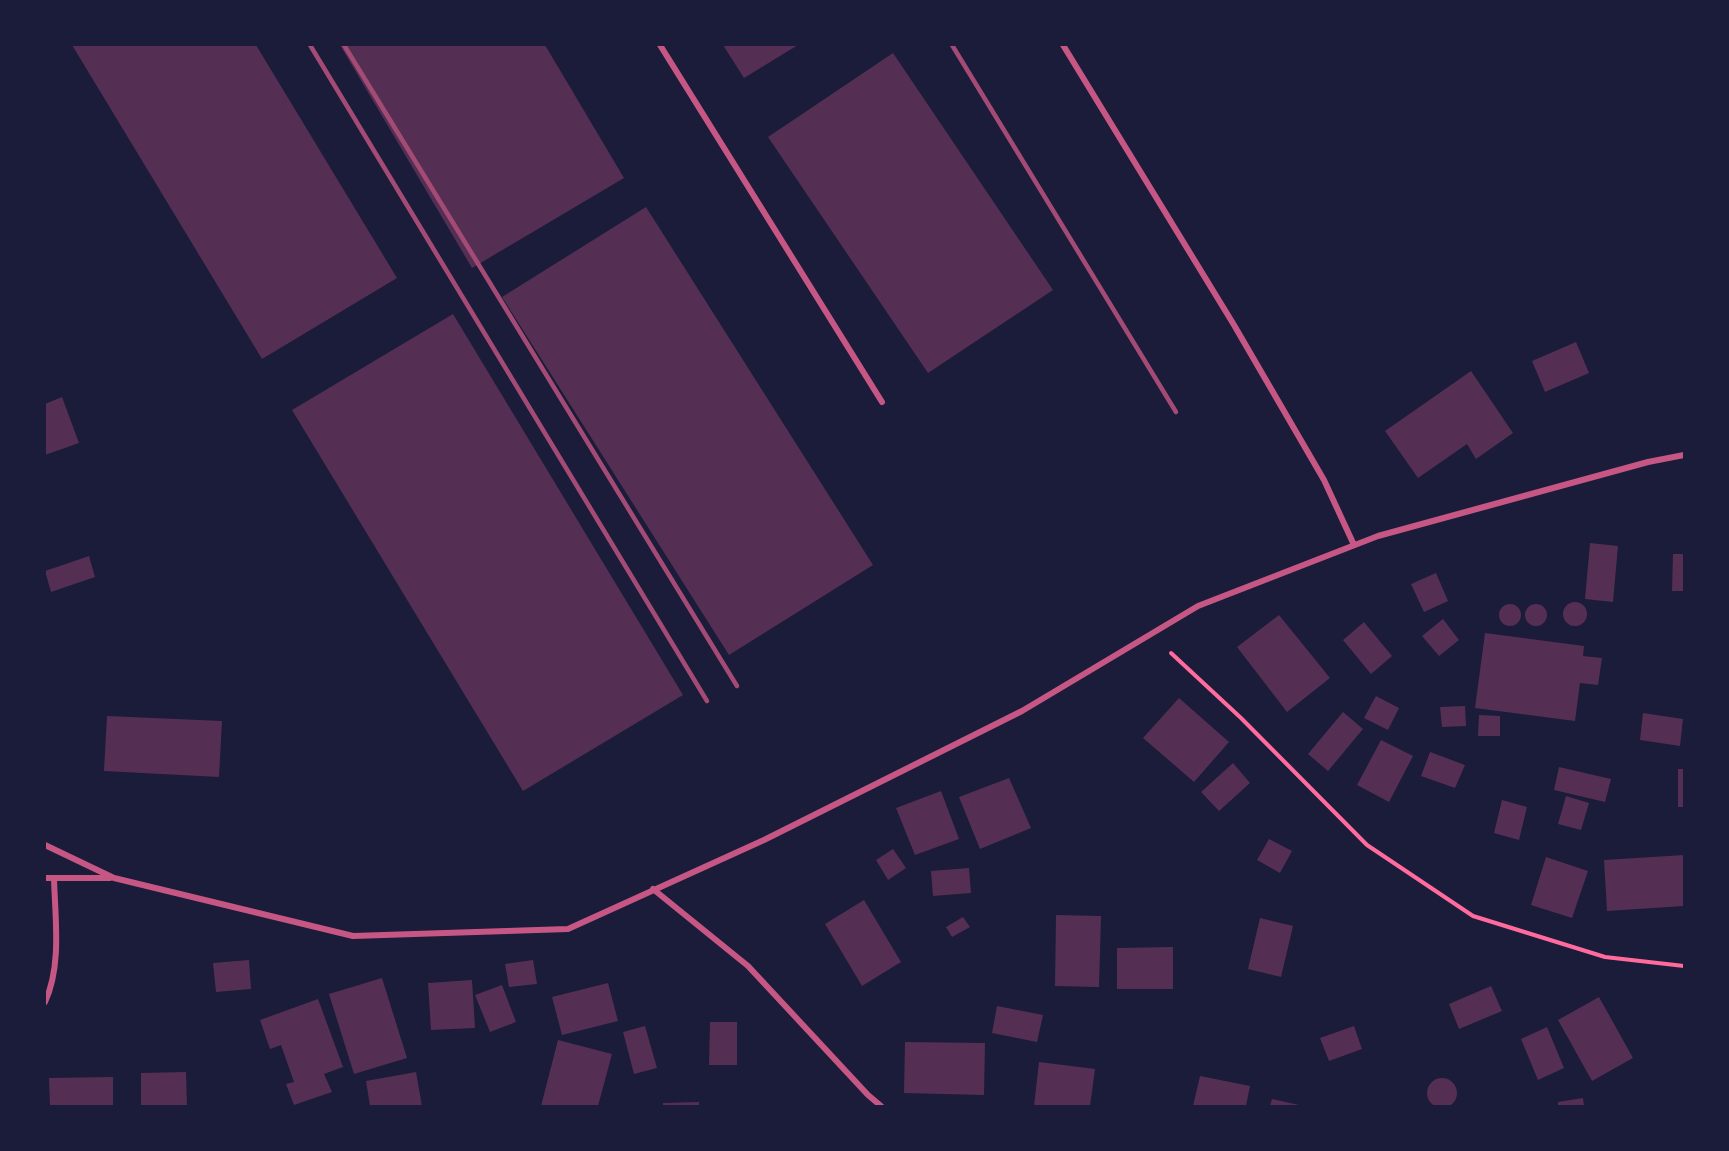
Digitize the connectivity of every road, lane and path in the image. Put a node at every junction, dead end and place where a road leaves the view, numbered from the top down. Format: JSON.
{"nodes":[{"id":1,"x":660,"y":45,"type":"edge"},
{"id":2,"x":1063,"y":45,"type":"edge"},
{"id":3,"x":882,"y":402,"type":"dead end"},
{"id":4,"x":1684,"y":455,"type":"edge"},
{"id":5,"x":1354,"y":545,"type":"junction"},
{"id":6,"x":1151,"y":634,"type":"junction"},
{"id":7,"x":45,"y":845,"type":"edge"},
{"id":8,"x":45,"y":878,"type":"edge"},
{"id":9,"x":54,"y":878,"type":"junction"},
{"id":10,"x":114,"y":878,"type":"junction"},
{"id":11,"x":653,"y":890,"type":"junction"},
{"id":12,"x":1684,"y":966,"type":"edge"},
{"id":13,"x":45,"y":1002,"type":"edge"},
{"id":14,"x":881,"y":1106,"type":"edge"}],
"edges":[{"from":1,"to":3,"type":"street"},
{"from":2,"to":5,"type":"street"},
{"from":4,"to":5,"type":"street"},
{"from":5,"to":6,"type":"street"},
{"from":6,"to":11,"type":"street"},
{"from":6,"to":12,"type":"path"},
{"from":7,"to":10,"type":"street"},
{"from":8,"to":9,"type":"street"},
{"from":9,"to":10,"type":"street"},
{"from":9,"to":13,"type":"street"},
{"from":10,"to":11,"type":"street"},
{"from":11,"to":14,"type":"street"}]}
